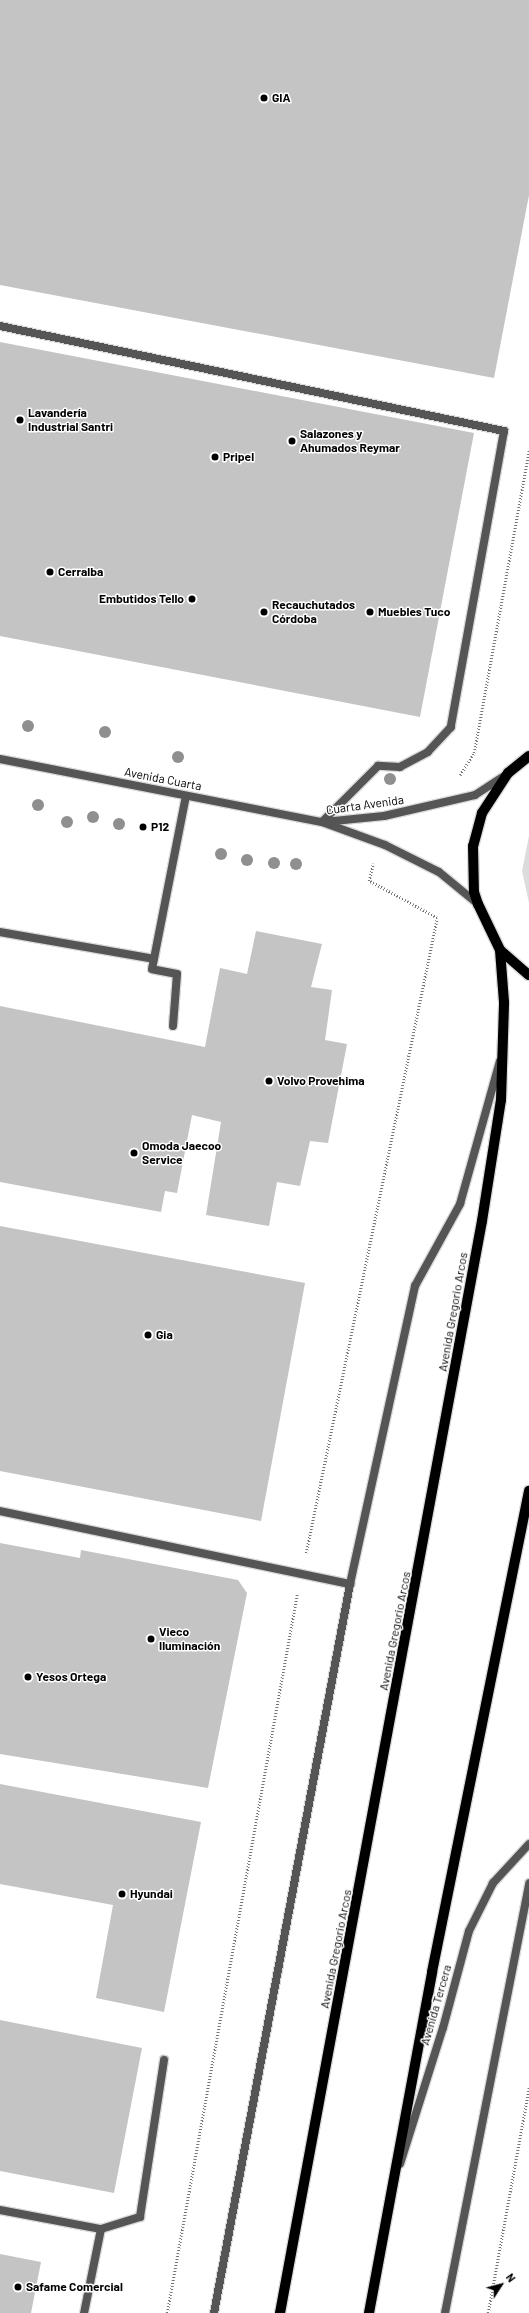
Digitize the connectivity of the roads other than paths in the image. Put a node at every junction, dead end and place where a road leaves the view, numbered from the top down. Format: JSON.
{"nodes":[{"id":1,"x":0,"y":326,"type":"edge"},
{"id":2,"x":529,"y":756,"type":"edge"},
{"id":3,"x":0,"y":759,"type":"edge"},
{"id":4,"x":508,"y":774,"type":"junction"},
{"id":5,"x":186,"y":796,"type":"junction"},
{"id":6,"x":322,"y":822,"type":"junction"},
{"id":7,"x":478,"y":904,"type":"junction"},
{"id":8,"x":0,"y":932,"type":"edge"},
{"id":9,"x":500,"y":950,"type":"junction"},
{"id":10,"x":154,"y":959,"type":"junction"},
{"id":11,"x":529,"y":975,"type":"edge"},
{"id":12,"x":173,"y":1026,"type":"dead end"},
{"id":13,"x":504,"y":1045,"type":"junction"},
{"id":14,"x":529,"y":1491,"type":"edge"},
{"id":15,"x":0,"y":1511,"type":"edge"},
{"id":16,"x":350,"y":1584,"type":"junction"},
{"id":17,"x":529,"y":1844,"type":"edge"},
{"id":18,"x":529,"y":1883,"type":"edge"},
{"id":19,"x":164,"y":2060,"type":"dead end"},
{"id":20,"x":393,"y":2187,"type":"junction"},
{"id":21,"x":0,"y":2210,"type":"edge"},
{"id":22,"x":101,"y":2229,"type":"junction"},
{"id":23,"x":84,"y":2313,"type":"edge"},
{"id":24,"x":214,"y":2313,"type":"edge"},
{"id":25,"x":280,"y":2313,"type":"edge"},
{"id":26,"x":369,"y":2313,"type":"edge"},
{"id":27,"x":445,"y":2313,"type":"edge"}],
"edges":[{"from":1,"to":6,"type":"street"},
{"from":2,"to":4,"type":"main road"},
{"from":3,"to":5,"type":"street","name":"Avenida Cuarta"},
{"from":4,"to":6,"type":"street","name":"Cuarta Avenida"},
{"from":4,"to":7,"type":"main road"},
{"from":5,"to":6,"type":"street","name":"Avenida Cuarta"},
{"from":5,"to":10,"type":"street"},
{"from":6,"to":7,"type":"street","name":"Cuarta Avenida"},
{"from":7,"to":9,"type":"main road"},
{"from":8,"to":10,"type":"street"},
{"from":9,"to":11,"type":"main road"},
{"from":9,"to":13,"type":"main road","name":"Avenida Gregorio Arcos"},
{"from":10,"to":12,"type":"street"},
{"from":13,"to":16,"type":"street"},
{"from":13,"to":25,"type":"main road","name":"Avenida Gregorio Arcos"},
{"from":14,"to":20,"type":"main road"},
{"from":15,"to":16,"type":"street"},
{"from":16,"to":24,"type":"street"},
{"from":17,"to":20,"type":"street","name":"Avenida Tercera"},
{"from":18,"to":27,"type":"street"},
{"from":19,"to":22,"type":"street"},
{"from":20,"to":26,"type":"main road"},
{"from":21,"to":22,"type":"street"},
{"from":22,"to":23,"type":"street"}]}
